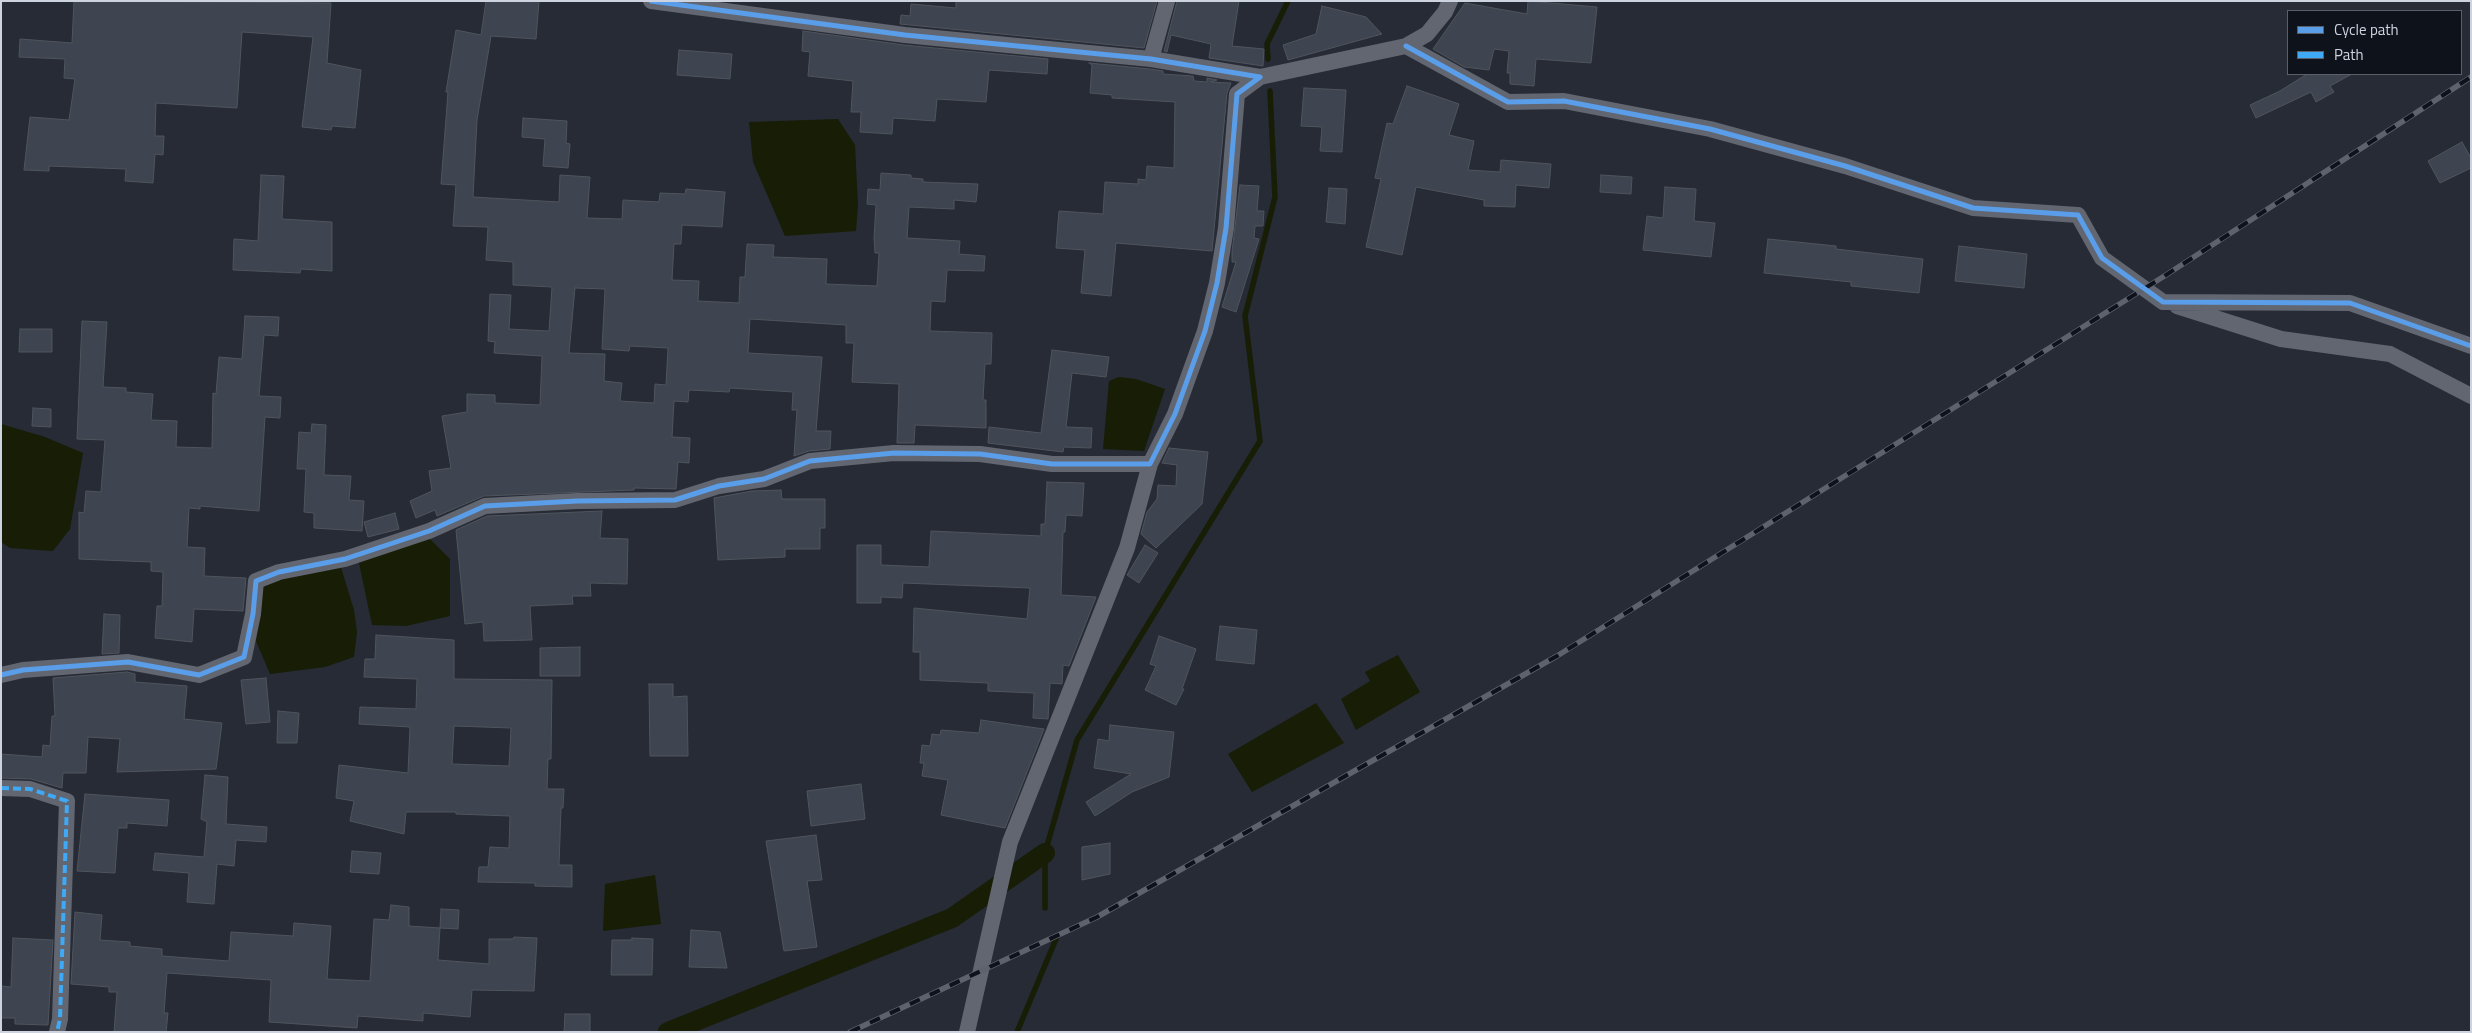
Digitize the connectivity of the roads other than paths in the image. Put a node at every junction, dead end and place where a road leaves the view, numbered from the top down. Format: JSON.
{"nodes":[{"id":1,"x":650,"y":1,"type":"edge"},
{"id":2,"x":1167,"y":1,"type":"edge"},
{"id":3,"x":1450,"y":1,"type":"edge"},
{"id":4,"x":1406,"y":46,"type":"junction"},
{"id":5,"x":1151,"y":59,"type":"junction"},
{"id":6,"x":1260,"y":77,"type":"junction"},
{"id":7,"x":2163,"y":302,"type":"junction"},
{"id":8,"x":2471,"y":346,"type":"edge"},
{"id":9,"x":2471,"y":396,"type":"edge"},
{"id":10,"x":1150,"y":464,"type":"junction"},
{"id":11,"x":1,"y":676,"type":"edge"},
{"id":12,"x":1,"y":788,"type":"edge"},
{"id":13,"x":57,"y":1032,"type":"edge"},
{"id":14,"x":967,"y":1032,"type":"edge"}],
"edges":[{"from":1,"to":5,"type":"street"},
{"from":2,"to":5,"type":"street"},
{"from":3,"to":4,"type":"street"},
{"from":4,"to":6,"type":"street"},
{"from":4,"to":7,"type":"street"},
{"from":5,"to":6,"type":"street"},
{"from":6,"to":10,"type":"street"},
{"from":7,"to":8,"type":"street"},
{"from":7,"to":9,"type":"street"},
{"from":10,"to":11,"type":"street"},
{"from":10,"to":14,"type":"street"},
{"from":12,"to":13,"type":"street"}]}
